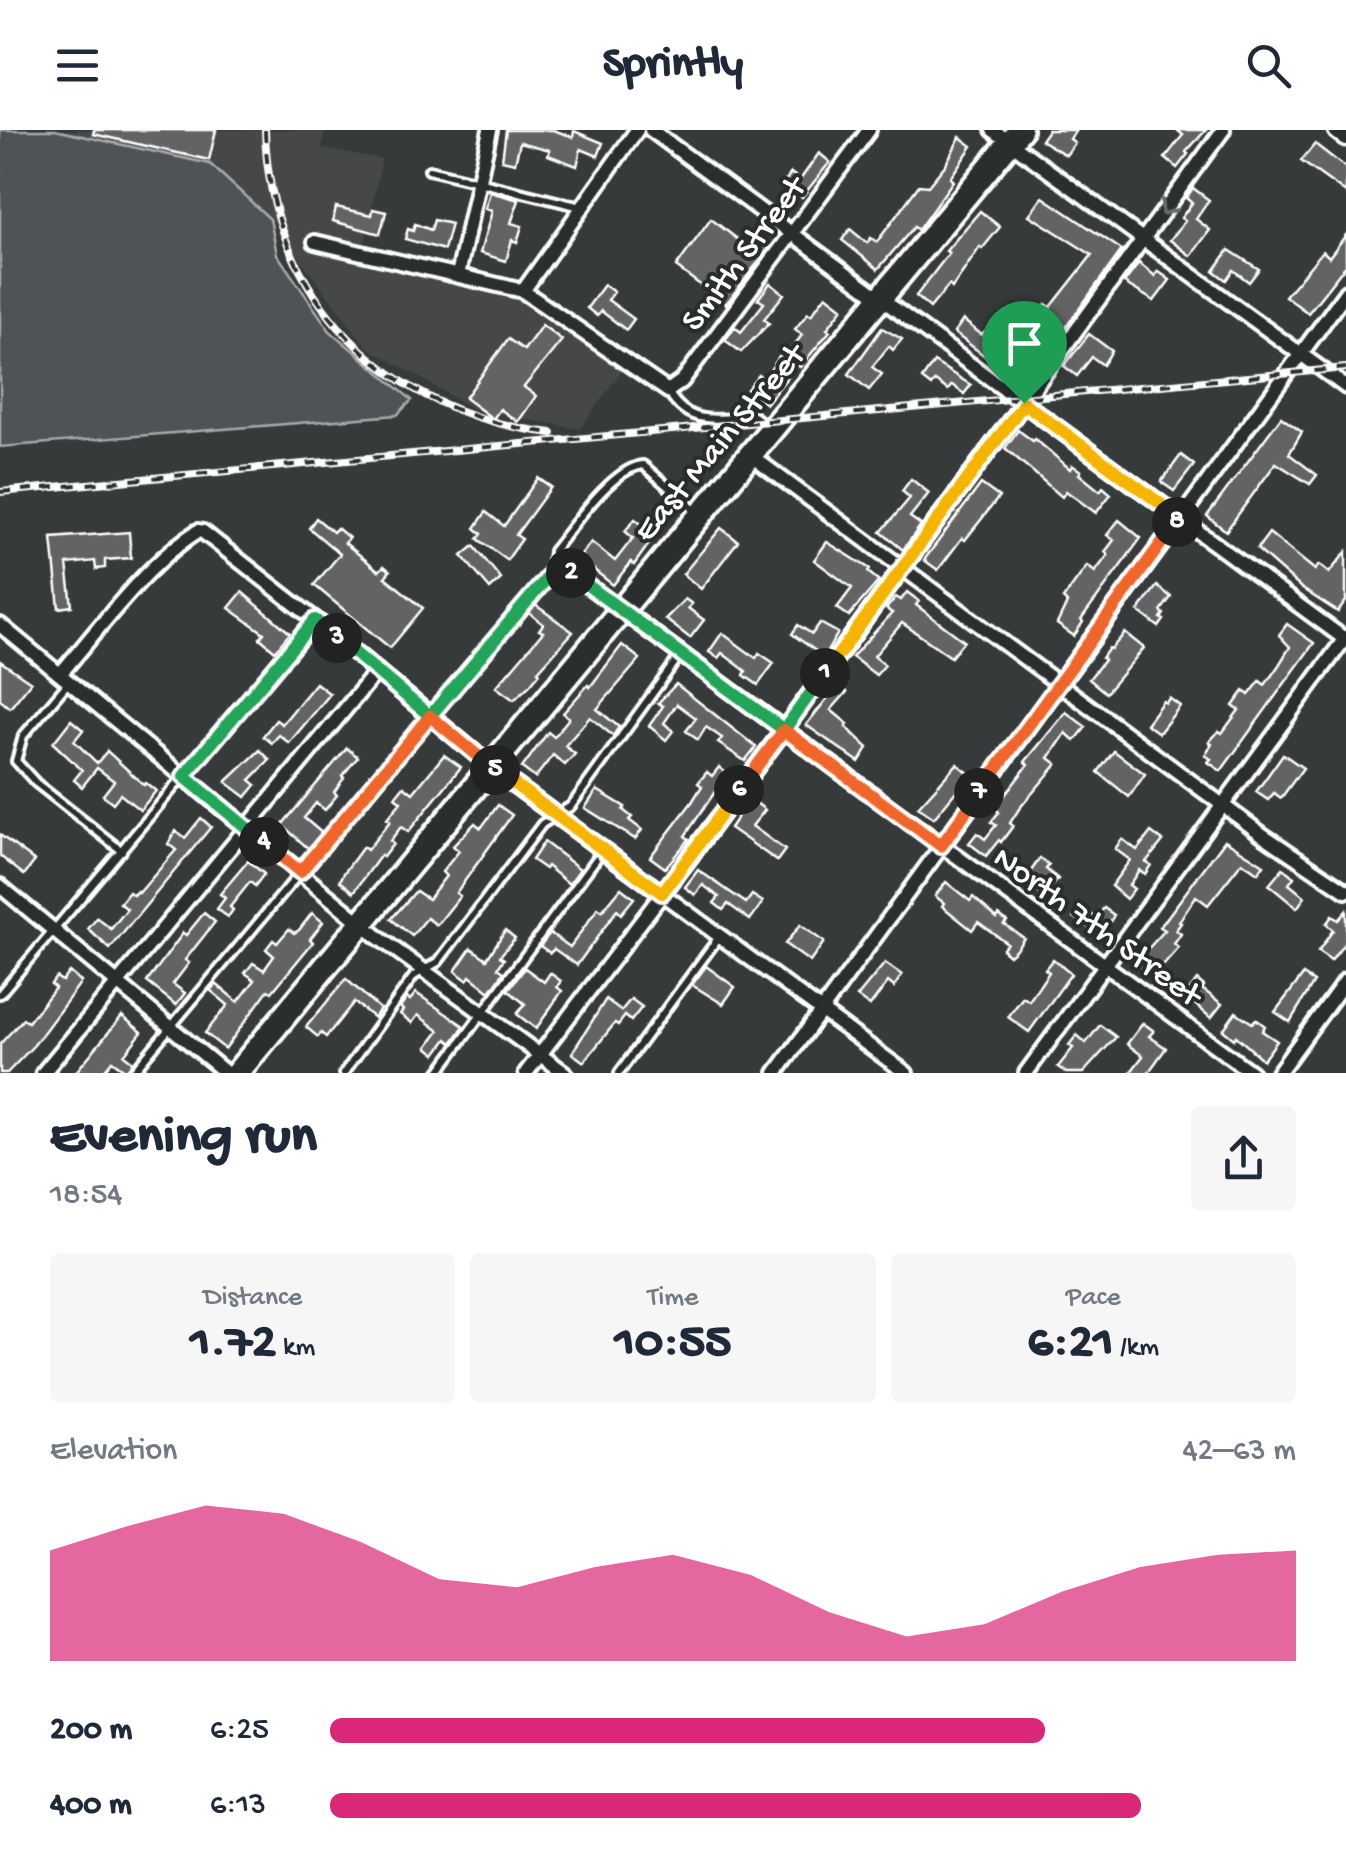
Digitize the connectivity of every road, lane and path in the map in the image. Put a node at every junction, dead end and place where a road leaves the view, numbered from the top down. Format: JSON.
{"nodes":[{"id":1,"x":490,"y":130,"type":"edge"},
{"id":2,"x":637,"y":130,"type":"edge"},
{"id":3,"x":651,"y":130,"type":"edge"},
{"id":4,"x":869,"y":130,"type":"edge"},
{"id":5,"x":1223,"y":130,"type":"edge"},
{"id":6,"x":1338,"y":130,"type":"edge"},
{"id":7,"x":1007,"y":134,"type":"edge"},
{"id":8,"x":1346,"y":136,"type":"edge"},
{"id":9,"x":429,"y":170,"type":"dead end"},
{"id":10,"x":479,"y":182,"type":"junction"},
{"id":11,"x":582,"y":207,"type":"junction"},
{"id":12,"x":792,"y":233,"type":"junction"},
{"id":13,"x":1143,"y":240,"type":"junction"},
{"id":14,"x":315,"y":242,"type":"dead end"},
{"id":15,"x":458,"y":275,"type":"junction"},
{"id":16,"x":523,"y":290,"type":"junction"},
{"id":17,"x":1346,"y":292,"type":"edge"},
{"id":18,"x":882,"y":298,"type":"junction"},
{"id":19,"x":1300,"y":354,"type":"junction"},
{"id":20,"x":1346,"y":387,"type":"edge"},
{"id":21,"x":668,"y":391,"type":"junction"},
{"id":22,"x":1024,"y":403,"type":"junction"},
{"id":23,"x":772,"y":430,"type":"junction"},
{"id":24,"x":750,"y":454,"type":"junction"},
{"id":25,"x":700,"y":515,"type":"junction"},
{"id":26,"x":1180,"y":518,"type":"junction"},
{"id":27,"x":559,"y":564,"type":"junction"},
{"id":28,"x":903,"y":568,"type":"junction"},
{"id":29,"x":622,"y":610,"type":"junction"},
{"id":30,"x":315,"y":620,"type":"junction"},
{"id":31,"x":0,"y":625,"type":"edge"},
{"id":32,"x":1346,"y":639,"type":"edge"},
{"id":33,"x":681,"y":654,"type":"junction"},
{"id":34,"x":376,"y":671,"type":"junction"},
{"id":35,"x":64,"y":678,"type":"junction"},
{"id":36,"x":1060,"y":683,"type":"junction"},
{"id":37,"x":430,"y":716,"type":"junction"},
{"id":38,"x":784,"y":730,"type":"junction"},
{"id":39,"x":492,"y":767,"type":"junction"},
{"id":40,"x":184,"y":776,"type":"junction"},
{"id":41,"x":1222,"y":805,"type":"junction"},
{"id":42,"x":556,"y":815,"type":"junction"},
{"id":43,"x":246,"y":828,"type":"junction"},
{"id":44,"x":941,"y":846,"type":"junction"},
{"id":45,"x":603,"y":850,"type":"junction"},
{"id":46,"x":122,"y":851,"type":"junction"},
{"id":47,"x":300,"y":872,"type":"junction"},
{"id":48,"x":0,"y":886,"type":"edge"},
{"id":49,"x":1346,"y":891,"type":"edge"},
{"id":50,"x":662,"y":893,"type":"junction"},
{"id":51,"x":362,"y":923,"type":"junction"},
{"id":52,"x":54,"y":930,"type":"junction"},
{"id":53,"x":720,"y":936,"type":"junction"},
{"id":54,"x":1104,"y":966,"type":"junction"},
{"id":55,"x":424,"y":970,"type":"junction"},
{"id":56,"x":1346,"y":980,"type":"edge"},
{"id":57,"x":117,"y":983,"type":"junction"},
{"id":58,"x":0,"y":994,"type":"edge"},
{"id":59,"x":821,"y":1011,"type":"junction"},
{"id":60,"x":482,"y":1013,"type":"junction"},
{"id":61,"x":170,"y":1027,"type":"junction"},
{"id":62,"x":540,"y":1054,"type":"junction"},
{"id":63,"x":43,"y":1073,"type":"edge"},
{"id":64,"x":132,"y":1073,"type":"edge"},
{"id":65,"x":226,"y":1073,"type":"edge"},
{"id":66,"x":237,"y":1073,"type":"edge"},
{"id":67,"x":344,"y":1073,"type":"edge"},
{"id":68,"x":438,"y":1073,"type":"edge"},
{"id":69,"x":526,"y":1073,"type":"edge"},
{"id":70,"x":565,"y":1073,"type":"edge"},
{"id":71,"x":619,"y":1073,"type":"edge"},
{"id":72,"x":776,"y":1073,"type":"edge"},
{"id":73,"x":906,"y":1073,"type":"edge"},
{"id":74,"x":1026,"y":1073,"type":"edge"},
{"id":75,"x":1252,"y":1073,"type":"edge"},
{"id":76,"x":1278,"y":1073,"type":"edge"}],
"edges":[{"from":1,"to":10,"type":"street"},
{"from":2,"to":11,"type":"street"},
{"from":3,"to":12,"type":"street"},
{"from":4,"to":12,"type":"street","name":"Smith Street"},
{"from":5,"to":13,"type":"street","one_way":true},
{"from":6,"to":8,"type":"street"},
{"from":7,"to":13,"type":"street"},
{"from":7,"to":18,"type":"highway","name":"East Main Street"},
{"from":9,"to":10,"type":"lane"},
{"from":10,"to":11,"type":"lane"},
{"from":10,"to":15,"type":"street"},
{"from":11,"to":16,"type":"street"},
{"from":12,"to":18,"type":"street"},
{"from":12,"to":21,"type":"street","name":"Smith Street"},
{"from":13,"to":19,"type":"street"},
{"from":13,"to":22,"type":"street"},
{"from":14,"to":15,"type":"street"},
{"from":15,"to":16,"type":"street"},
{"from":16,"to":21,"type":"street"},
{"from":17,"to":19,"type":"street"},
{"from":18,"to":22,"type":"street"},
{"from":18,"to":23,"type":"highway","name":"East Main Street"},
{"from":19,"to":20,"type":"street"},
{"from":19,"to":26,"type":"street"},
{"from":21,"to":23,"type":"lane"},
{"from":22,"to":26,"type":"street"},
{"from":22,"to":28,"type":"street"},
{"from":23,"to":24,"type":"highway","name":"East Main Street"},
{"from":24,"to":25,"type":"highway","name":"East Main Street"},
{"from":24,"to":28,"type":"street"},
{"from":25,"to":27,"type":"lane"},
{"from":25,"to":29,"type":"highway","name":"East Main Street"},
{"from":26,"to":32,"type":"street"},
{"from":26,"to":36,"type":"street"},
{"from":27,"to":29,"type":"lane"},
{"from":27,"to":37,"type":"lane"},
{"from":28,"to":36,"type":"street"},
{"from":28,"to":38,"type":"street"},
{"from":29,"to":33,"type":"street","name":"North 7th Street"},
{"from":29,"to":39,"type":"highway","name":"East Main Street"},
{"from":30,"to":34,"type":"street"},
{"from":30,"to":35,"type":"street"},
{"from":30,"to":40,"type":"lane"},
{"from":31,"to":35,"type":"street"},
{"from":32,"to":41,"type":"street"},
{"from":33,"to":38,"type":"street","name":"North 7th Street"},
{"from":33,"to":42,"type":"lane"},
{"from":34,"to":37,"type":"street"},
{"from":34,"to":43,"type":"street"},
{"from":35,"to":40,"type":"street"},
{"from":35,"to":46,"type":"lane"},
{"from":36,"to":41,"type":"street"},
{"from":36,"to":44,"type":"street"},
{"from":37,"to":39,"type":"street"},
{"from":37,"to":47,"type":"lane"},
{"from":38,"to":44,"type":"street","name":"North 7th Street"},
{"from":38,"to":50,"type":"street"},
{"from":39,"to":42,"type":"street"},
{"from":39,"to":51,"type":"highway","name":"East Main Street"},
{"from":40,"to":43,"type":"street"},
{"from":40,"to":46,"type":"lane"},
{"from":41,"to":49,"type":"street"},
{"from":41,"to":54,"type":"street"},
{"from":42,"to":45,"type":"street"},
{"from":42,"to":55,"type":"lane"},
{"from":43,"to":47,"type":"street"},
{"from":43,"to":57,"type":"street"},
{"from":44,"to":54,"type":"street","name":"North 7th Street"},
{"from":44,"to":59,"type":"street"},
{"from":45,"to":50,"type":"street"},
{"from":45,"to":60,"type":"lane"},
{"from":46,"to":52,"type":"lane"},
{"from":47,"to":51,"type":"street"},
{"from":47,"to":61,"type":"lane"},
{"from":48,"to":52,"type":"street"},
{"from":50,"to":53,"type":"street"},
{"from":50,"to":62,"type":"street"},
{"from":51,"to":55,"type":"street"},
{"from":51,"to":66,"type":"highway","name":"East Main Street"},
{"from":52,"to":57,"type":"street"},
{"from":52,"to":58,"type":"lane"},
{"from":53,"to":59,"type":"street"},
{"from":53,"to":71,"type":"lane"},
{"from":54,"to":74,"type":"street"},
{"from":54,"to":75,"type":"street","name":"North 7th Street"},
{"from":55,"to":60,"type":"street"},
{"from":55,"to":67,"type":"lane"},
{"from":56,"to":76,"type":"street"},
{"from":57,"to":61,"type":"street"},
{"from":57,"to":63,"type":"street"},
{"from":59,"to":72,"type":"street"},
{"from":59,"to":73,"type":"street"},
{"from":60,"to":62,"type":"street"},
{"from":60,"to":68,"type":"lane"},
{"from":61,"to":64,"type":"lane"},
{"from":61,"to":65,"type":"street"},
{"from":62,"to":69,"type":"street"},
{"from":62,"to":70,"type":"street"}]}
